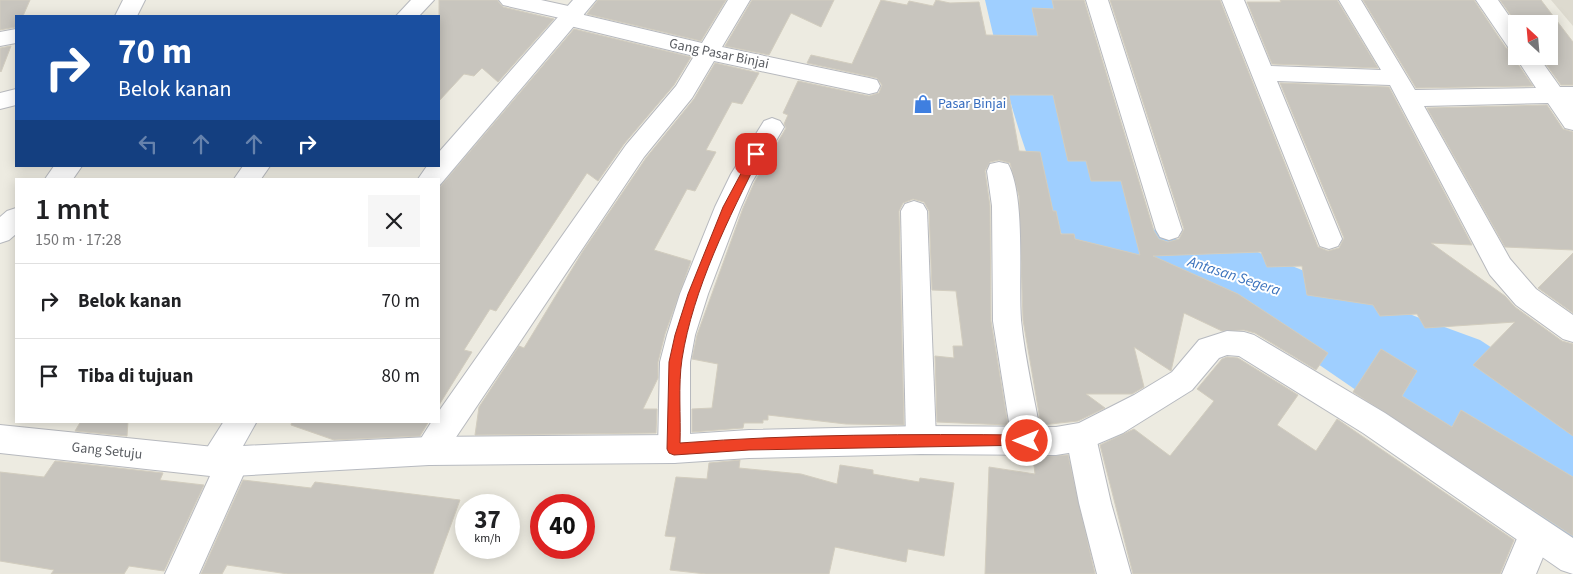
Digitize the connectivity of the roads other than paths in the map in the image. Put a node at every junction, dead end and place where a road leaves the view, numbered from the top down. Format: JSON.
{"nodes":[{"id":1,"x":134,"y":0,"type":"edge"},
{"id":2,"x":423,"y":0,"type":"edge"},
{"id":3,"x":510,"y":0,"type":"edge"},
{"id":4,"x":739,"y":0,"type":"edge"},
{"id":5,"x":1097,"y":0,"type":"edge"},
{"id":6,"x":1233,"y":0,"type":"edge"},
{"id":7,"x":1350,"y":0,"type":"edge"},
{"id":8,"x":1487,"y":0,"type":"edge"},
{"id":9,"x":576,"y":11,"type":"edge"},
{"id":10,"x":126,"y":15,"type":"edge"},
{"id":11,"x":408,"y":15,"type":"edge"},
{"id":12,"x":1508,"y":30,"type":"edge"},
{"id":13,"x":15,"y":36,"type":"edge"},
{"id":14,"x":0,"y":40,"type":"edge"},
{"id":15,"x":708,"y":52,"type":"junction"},
{"id":16,"x":1535,"y":65,"type":"edge"},
{"id":17,"x":1262,"y":73,"type":"junction"},
{"id":18,"x":869,"y":86,"type":"dead end"},
{"id":19,"x":1403,"y":88,"type":"junction"},
{"id":20,"x":1563,"y":94,"type":"edge"},
{"id":21,"x":15,"y":97,"type":"edge"},
{"id":22,"x":0,"y":101,"type":"edge"},
{"id":23,"x":1573,"y":122,"type":"edge"},
{"id":24,"x":772,"y":127,"type":"dead end"},
{"id":25,"x":69,"y":167,"type":"edge"},
{"id":26,"x":257,"y":167,"type":"edge"},
{"id":27,"x":999,"y":171,"type":"dead end"},
{"id":28,"x":58,"y":178,"type":"edge"},
{"id":29,"x":247,"y":178,"type":"edge"},
{"id":30,"x":431,"y":178,"type":"edge"},
{"id":31,"x":914,"y":211,"type":"dead end"},
{"id":32,"x":15,"y":219,"type":"edge"},
{"id":33,"x":1169,"y":230,"type":"dead end"},
{"id":34,"x":0,"y":233,"type":"edge"},
{"id":35,"x":1329,"y":239,"type":"dead end"},
{"id":36,"x":1573,"y":330,"type":"edge"},
{"id":37,"x":241,"y":423,"type":"edge"},
{"id":38,"x":1080,"y":437,"type":"junction"},
{"id":39,"x":0,"y":439,"type":"edge"},
{"id":40,"x":921,"y":440,"type":"junction"},
{"id":41,"x":1027,"y":441,"type":"junction"},
{"id":42,"x":674,"y":449,"type":"junction"},
{"id":43,"x":429,"y":451,"type":"junction"},
{"id":44,"x":224,"y":461,"type":"junction"},
{"id":45,"x":1536,"y":533,"type":"junction"},
{"id":46,"x":1573,"y":558,"type":"edge"},
{"id":47,"x":182,"y":574,"type":"edge"},
{"id":48,"x":1114,"y":574,"type":"edge"},
{"id":49,"x":1518,"y":574,"type":"edge"}],
"edges":[{"from":1,"to":10,"type":"street"},
{"from":2,"to":11,"type":"street"},
{"from":3,"to":9,"type":"street","name":"Gang Pasar Binjai"},
{"from":4,"to":15,"type":"street"},
{"from":5,"to":33,"type":"street"},
{"from":6,"to":17,"type":"street"},
{"from":7,"to":19,"type":"street"},
{"from":8,"to":12,"type":"street"},
{"from":9,"to":15,"type":"street","name":"Gang Pasar Binjai"},
{"from":9,"to":30,"type":"street"},
{"from":13,"to":14,"type":"street"},
{"from":15,"to":18,"type":"street","name":"Gang Pasar Binjai"},
{"from":15,"to":43,"type":"street"},
{"from":16,"to":20,"type":"street"},
{"from":17,"to":19,"type":"street"},
{"from":17,"to":35,"type":"street"},
{"from":19,"to":20,"type":"street"},
{"from":19,"to":36,"type":"street"},
{"from":20,"to":23,"type":"street"},
{"from":21,"to":22,"type":"street"},
{"from":24,"to":42,"type":"street"},
{"from":25,"to":28,"type":"street"},
{"from":26,"to":29,"type":"street"},
{"from":27,"to":41,"type":"street"},
{"from":31,"to":40,"type":"street"},
{"from":32,"to":34,"type":"street"},
{"from":37,"to":44,"type":"street"},
{"from":38,"to":41,"type":"street","name":"Gang Setuju"},
{"from":38,"to":45,"type":"street","name":"Gang Setuju"},
{"from":38,"to":48,"type":"street"},
{"from":39,"to":44,"type":"street","name":"Gang Setuju"},
{"from":40,"to":41,"type":"street","name":"Gang Setuju"},
{"from":40,"to":42,"type":"street","name":"Gang Setuju"},
{"from":42,"to":43,"type":"street","name":"Gang Setuju"},
{"from":43,"to":44,"type":"street","name":"Gang Setuju"},
{"from":44,"to":47,"type":"street"},
{"from":45,"to":46,"type":"street","name":"Gang Setuju"},
{"from":45,"to":49,"type":"street"}]}
